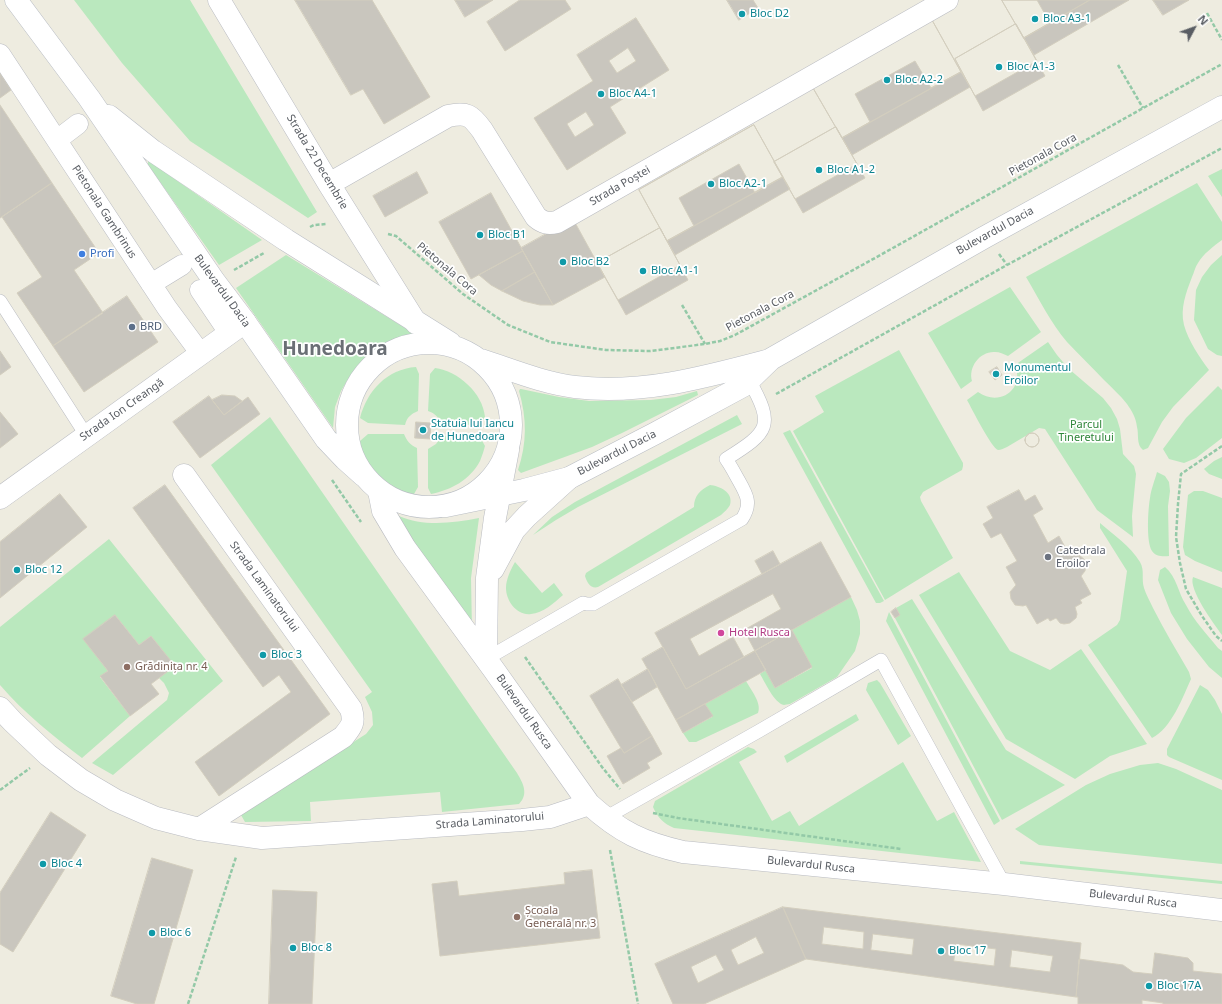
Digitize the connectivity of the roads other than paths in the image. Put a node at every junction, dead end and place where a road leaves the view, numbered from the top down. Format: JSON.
{"nodes":[{"id":1,"x":16,"y":0,"type":"edge"},
{"id":2,"x":219,"y":0,"type":"edge"},
{"id":3,"x":947,"y":0,"type":"edge"},
{"id":4,"x":0,"y":54,"type":"edge"},
{"id":5,"x":89,"y":98,"type":"junction"},
{"id":6,"x":1222,"y":107,"type":"edge"},
{"id":7,"x":78,"y":124,"type":"dead end"},
{"id":8,"x":57,"y":140,"type":"junction"},
{"id":9,"x":329,"y":184,"type":"junction"},
{"id":10,"x":182,"y":265,"type":"dead end"},
{"id":11,"x":151,"y":284,"type":"junction"},
{"id":12,"x":0,"y":301,"type":"edge"},
{"id":13,"x":416,"y":323,"type":"junction"},
{"id":14,"x":237,"y":328,"type":"junction"},
{"id":15,"x":454,"y":346,"type":"junction"},
{"id":16,"x":201,"y":354,"type":"junction"},
{"id":17,"x":480,"y":359,"type":"junction"},
{"id":18,"x":771,"y":359,"type":"junction"},
{"id":19,"x":749,"y":380,"type":"junction"},
{"id":20,"x":86,"y":435,"type":"junction"},
{"id":21,"x":508,"y":450,"type":"junction"},
{"id":22,"x":184,"y":475,"type":"dead end"},
{"id":23,"x":569,"y":478,"type":"junction"},
{"id":24,"x":372,"y":483,"type":"junction"},
{"id":25,"x":499,"y":496,"type":"junction"},
{"id":26,"x":0,"y":498,"type":"edge"},
{"id":27,"x":446,"y":506,"type":"junction"},
{"id":28,"x":487,"y":578,"type":"junction"},
{"id":29,"x":486,"y":659,"type":"junction"},
{"id":30,"x":0,"y":708,"type":"edge"},
{"id":31,"x":597,"y":811,"type":"junction"},
{"id":32,"x":199,"y":829,"type":"junction"},
{"id":33,"x":1004,"y":884,"type":"junction"},
{"id":34,"x":1222,"y":910,"type":"edge"}],
"edges":[{"from":1,"to":5,"type":"street","name":"Bulevardul Dacia"},
{"from":2,"to":9,"type":"street","name":"Strada 22 Decembrie"},
{"from":3,"to":9,"type":"street","name":"Strada Poștei"},
{"from":4,"to":8,"type":"street","name":"Pietonala Gambrinus"},
{"from":5,"to":13,"type":"street","name":"Bulevardul Dacia"},
{"from":5,"to":14,"type":"street","name":"Bulevardul Dacia"},
{"from":6,"to":18,"type":"street","name":"Bulevardul Dacia"},
{"from":7,"to":8,"type":"street"},
{"from":8,"to":11,"type":"street","name":"Pietonala Gambrinus"},
{"from":9,"to":13,"type":"street","name":"Strada 22 Decembrie"},
{"from":10,"to":11,"type":"street"},
{"from":11,"to":16,"type":"street","name":"Pietonala Gambrinus"},
{"from":12,"to":20,"type":"lane"},
{"from":13,"to":15,"type":"street","name":"Bulevardul Dacia"},
{"from":14,"to":16,"type":"street","name":"Strada Ion Creangă"},
{"from":14,"to":24,"type":"street","name":"Bulevardul Dacia"},
{"from":15,"to":17,"type":"street"},
{"from":15,"to":24,"type":"street"},
{"from":16,"to":20,"type":"street","name":"Strada Ion Creangă"},
{"from":17,"to":18,"type":"street","name":"Bulevardul Dacia"},
{"from":17,"to":21,"type":"street"},
{"from":18,"to":19,"type":"street","name":"Bulevardul Dacia"},
{"from":19,"to":23,"type":"street","name":"Bulevardul Dacia"},
{"from":19,"to":29,"type":"lane"},
{"from":20,"to":26,"type":"street","name":"Strada Ion Creangă"},
{"from":21,"to":25,"type":"street"},
{"from":21,"to":27,"type":"street"},
{"from":22,"to":32,"type":"street","name":"Strada Laminatorului"},
{"from":23,"to":25,"type":"street","name":"Bulevardul Dacia"},
{"from":23,"to":28,"type":"street"},
{"from":24,"to":27,"type":"street","name":"Bulevardul Dacia"},
{"from":24,"to":29,"type":"street","name":"Bulevardul Rusca"},
{"from":25,"to":27,"type":"street","name":"Bulevardul Dacia"},
{"from":25,"to":28,"type":"street"},
{"from":28,"to":29,"type":"street"},
{"from":29,"to":31,"type":"street","name":"Bulevardul Rusca"},
{"from":30,"to":32,"type":"street","name":"Strada Laminatorului"},
{"from":31,"to":32,"type":"street","name":"Strada Laminatorului"},
{"from":31,"to":33,"type":"street","name":"Bulevardul Rusca"},
{"from":31,"to":33,"type":"lane"},
{"from":33,"to":34,"type":"street","name":"Bulevardul Rusca"}]}
